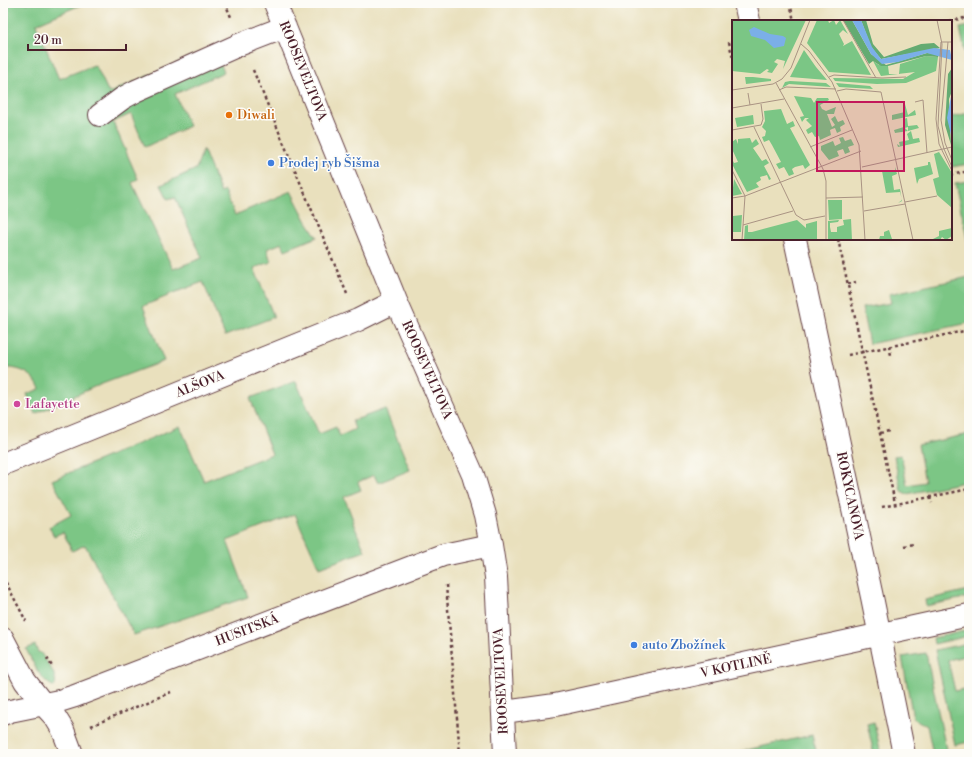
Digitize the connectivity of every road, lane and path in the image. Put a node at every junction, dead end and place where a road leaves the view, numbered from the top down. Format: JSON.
{"nodes":[{"id":1,"x":225,"y":3,"type":"edge"},
{"id":2,"x":275,"y":3,"type":"edge"},
{"id":3,"x":745,"y":3,"type":"edge"},
{"id":4,"x":790,"y":3,"type":"edge"},
{"id":5,"x":969,"y":17,"type":"edge"},
{"id":6,"x":749,"y":20,"type":"edge"},
{"id":7,"x":794,"y":20,"type":"edge"},
{"id":8,"x":952,"y":21,"type":"edge"},
{"id":9,"x":285,"y":27,"type":"junction"},
{"id":10,"x":241,"y":44,"type":"junction"},
{"id":11,"x":100,"y":115,"type":"dead end"},
{"id":12,"x":969,"y":171,"type":"edge"},
{"id":13,"x":952,"y":175,"type":"edge"},
{"id":14,"x":795,"y":240,"type":"edge"},
{"id":15,"x":838,"y":240,"type":"edge"},
{"id":16,"x":856,"y":282,"type":"dead end"},
{"id":17,"x":848,"y":284,"type":"junction"},
{"id":18,"x":349,"y":298,"type":"dead end"},
{"id":19,"x":396,"y":301,"type":"junction"},
{"id":20,"x":969,"y":330,"type":"edge"},
{"id":21,"x":889,"y":346,"type":"junction"},
{"id":22,"x":862,"y":352,"type":"junction"},
{"id":23,"x":891,"y":355,"type":"dead end"},
{"id":24,"x":889,"y":431,"type":"dead end"},
{"id":25,"x":880,"y":434,"type":"junction"},
{"id":26,"x":3,"y":464,"type":"edge"},
{"id":27,"x":969,"y":489,"type":"edge"},
{"id":28,"x":930,"y":497,"type":"junction"},
{"id":29,"x":932,"y":503,"type":"dead end"},
{"id":30,"x":914,"y":544,"type":"dead end"},
{"id":31,"x":491,"y":545,"type":"junction"},
{"id":32,"x":904,"y":546,"type":"dead end"},
{"id":33,"x":443,"y":556,"type":"junction"},
{"id":34,"x":969,"y":615,"type":"edge"},
{"id":35,"x":879,"y":634,"type":"junction"},
{"id":36,"x":3,"y":639,"type":"edge"},
{"id":37,"x":43,"y":704,"type":"junction"},
{"id":38,"x":503,"y":712,"type":"junction"},
{"id":39,"x":3,"y":714,"type":"edge"},
{"id":40,"x":969,"y":750,"type":"edge"},
{"id":41,"x":72,"y":754,"type":"edge"},
{"id":42,"x":460,"y":754,"type":"edge"},
{"id":43,"x":505,"y":754,"type":"edge"},
{"id":44,"x":904,"y":754,"type":"edge"},
{"id":45,"x":954,"y":754,"type":"edge"}],
"edges":[{"from":1,"to":10,"type":"path"},
{"from":2,"to":9,"type":"street","name":"ROOSEVELTOVA"},
{"from":3,"to":6,"type":"street"},
{"from":4,"to":7,"type":"path"},
{"from":5,"to":8,"type":"path"},
{"from":9,"to":10,"type":"street"},
{"from":9,"to":19,"type":"street","name":"ROOSEVELTOVA"},
{"from":10,"to":11,"type":"street"},
{"from":10,"to":18,"type":"path"},
{"from":12,"to":13,"type":"path"},
{"from":14,"to":35,"type":"street","name":"ROKYCANOVA"},
{"from":15,"to":17,"type":"path"},
{"from":16,"to":17,"type":"path"},
{"from":17,"to":22,"type":"path"},
{"from":19,"to":26,"type":"street","name":"ALŠOVA"},
{"from":19,"to":31,"type":"street","name":"ROOSEVELTOVA"},
{"from":20,"to":21,"type":"path"},
{"from":21,"to":22,"type":"path"},
{"from":21,"to":23,"type":"path"},
{"from":22,"to":25,"type":"path"},
{"from":24,"to":25,"type":"path"},
{"from":25,"to":28,"type":"path"},
{"from":27,"to":28,"type":"path"},
{"from":28,"to":29,"type":"path"},
{"from":30,"to":32,"type":"path"},
{"from":31,"to":33,"type":"street","name":"HUSITSKÁ"},
{"from":31,"to":38,"type":"street","name":"ROOSEVELTOVA"},
{"from":33,"to":37,"type":"street","name":"HUSITSKÁ"},
{"from":33,"to":42,"type":"path"},
{"from":34,"to":35,"type":"street","name":"V KOTLINĚ"},
{"from":35,"to":38,"type":"street","name":"V KOTLINĚ"},
{"from":35,"to":44,"type":"street","name":"ROKYCANOVA"},
{"from":36,"to":37,"type":"street"},
{"from":37,"to":39,"type":"street","name":"HUSITSKÁ"},
{"from":37,"to":41,"type":"street"},
{"from":38,"to":43,"type":"street","name":"ROOSEVELTOVA"},
{"from":40,"to":45,"type":"path"}]}
